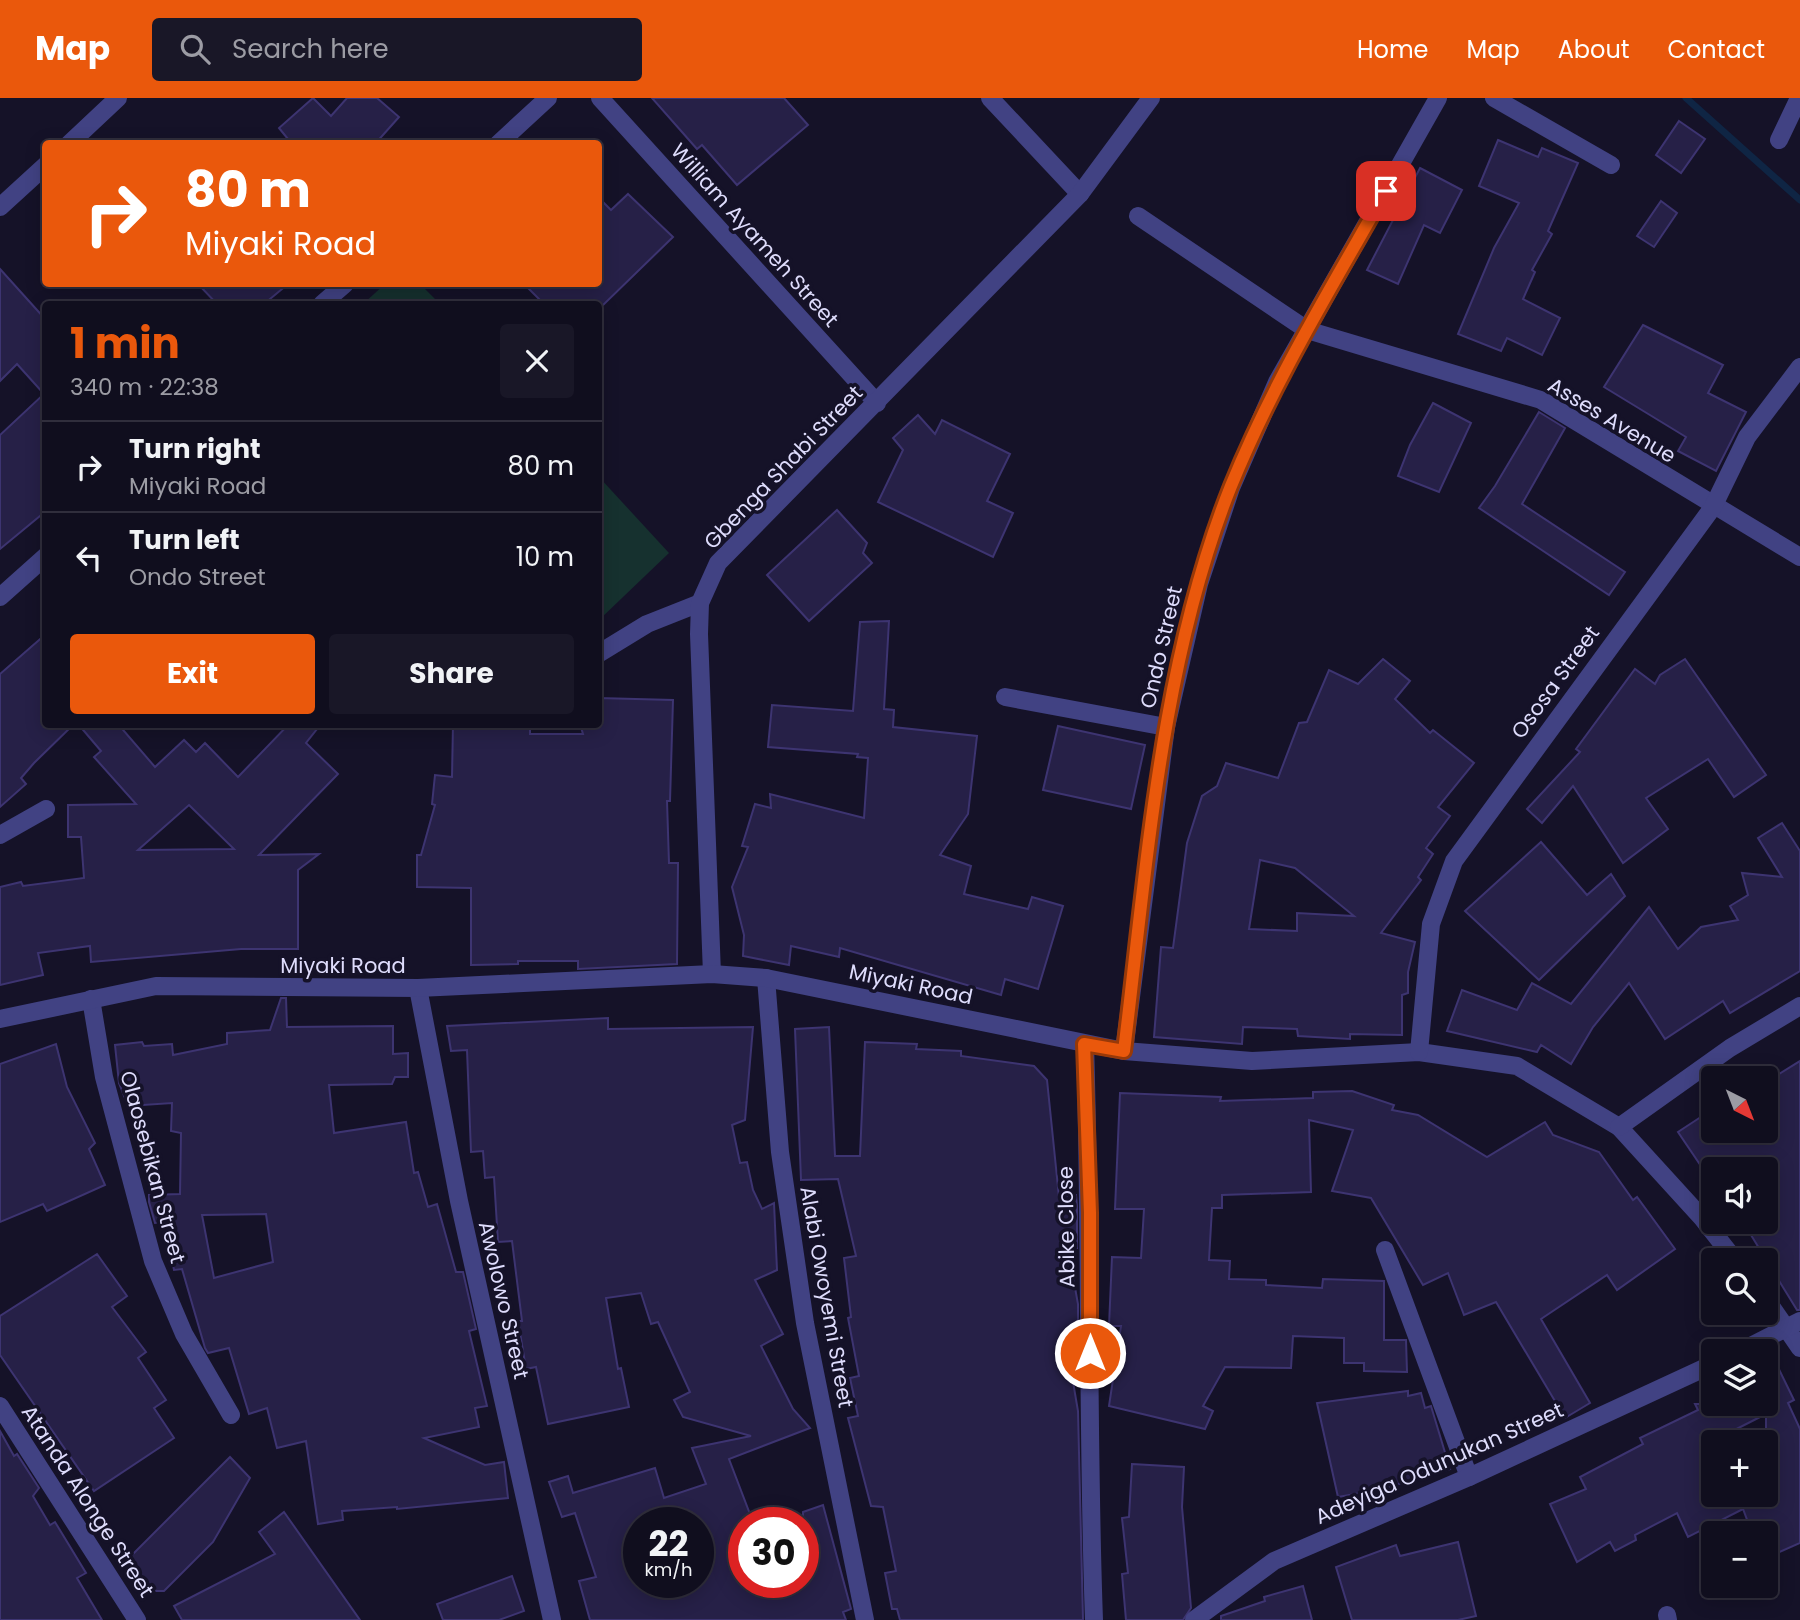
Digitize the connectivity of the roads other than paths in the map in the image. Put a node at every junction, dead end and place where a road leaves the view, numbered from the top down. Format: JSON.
{"nodes":[{"id":1,"x":118,"y":98,"type":"edge"},
{"id":2,"x":548,"y":98,"type":"edge"},
{"id":3,"x":600,"y":98,"type":"edge"},
{"id":4,"x":990,"y":98,"type":"edge"},
{"id":5,"x":1151,"y":98,"type":"edge"},
{"id":6,"x":1438,"y":98,"type":"edge"},
{"id":7,"x":1494,"y":98,"type":"edge"},
{"id":8,"x":1799,"y":98,"type":"edge"},
{"id":9,"x":73,"y":140,"type":"edge"},
{"id":10,"x":502,"y":140,"type":"edge"},
{"id":11,"x":1779,"y":140,"type":"dead end"},
{"id":12,"x":1611,"y":165,"type":"dead end"},
{"id":13,"x":42,"y":169,"type":"edge"},
{"id":14,"x":1080,"y":194,"type":"junction"},
{"id":15,"x":0,"y":207,"type":"edge"},
{"id":16,"x":1138,"y":216,"type":"dead end"},
{"id":17,"x":342,"y":287,"type":"edge"},
{"id":18,"x":325,"y":301,"type":"edge"},
{"id":19,"x":1307,"y":330,"type":"junction"},
{"id":20,"x":1800,"y":367,"type":"edge"},
{"id":21,"x":877,"y":403,"type":"junction"},
{"id":22,"x":1713,"y":507,"type":"junction"},
{"id":23,"x":1800,"y":557,"type":"edge"},
{"id":24,"x":42,"y":560,"type":"edge"},
{"id":25,"x":0,"y":597,"type":"edge"},
{"id":26,"x":700,"y":603,"type":"junction"},
{"id":27,"x":602,"y":652,"type":"edge"},
{"id":28,"x":1005,"y":696,"type":"dead end"},
{"id":29,"x":1166,"y":727,"type":"junction"},
{"id":30,"x":46,"y":809,"type":"dead end"},
{"id":31,"x":0,"y":835,"type":"edge"},
{"id":32,"x":712,"y":974,"type":"junction"},
{"id":33,"x":766,"y":978,"type":"junction"},
{"id":34,"x":418,"y":988,"type":"junction"},
{"id":35,"x":91,"y":999,"type":"junction"},
{"id":36,"x":1800,"y":1006,"type":"edge"},
{"id":37,"x":0,"y":1019,"type":"edge"},
{"id":38,"x":1084,"y":1044,"type":"junction"},
{"id":39,"x":1124,"y":1051,"type":"junction"},
{"id":40,"x":1419,"y":1052,"type":"junction"},
{"id":41,"x":1619,"y":1127,"type":"junction"},
{"id":42,"x":1726,"y":1248,"type":"edge"},
{"id":43,"x":1385,"y":1250,"type":"dead end"},
{"id":44,"x":1778,"y":1310,"type":"edge"},
{"id":45,"x":1794,"y":1325,"type":"edge"},
{"id":46,"x":1765,"y":1339,"type":"edge"},
{"id":47,"x":1800,"y":1348,"type":"edge"},
{"id":48,"x":1701,"y":1370,"type":"edge"},
{"id":49,"x":0,"y":1406,"type":"edge"},
{"id":50,"x":231,"y":1415,"type":"dead end"},
{"id":51,"x":1469,"y":1477,"type":"junction"},
{"id":52,"x":137,"y":1620,"type":"edge"},
{"id":53,"x":552,"y":1620,"type":"edge"},
{"id":54,"x":865,"y":1620,"type":"edge"},
{"id":55,"x":1094,"y":1620,"type":"edge"},
{"id":56,"x":1194,"y":1620,"type":"edge"}],
"edges":[{"from":1,"to":9,"type":"street"},
{"from":2,"to":10,"type":"street"},
{"from":3,"to":21,"type":"street","name":"William Ayameh Street"},
{"from":4,"to":14,"type":"street"},
{"from":5,"to":14,"type":"street","name":"Gbenga Shabi Street"},
{"from":6,"to":19,"type":"street","name":"Ondo Street"},
{"from":7,"to":12,"type":"street"},
{"from":8,"to":11,"type":"street"},
{"from":13,"to":15,"type":"street"},
{"from":14,"to":21,"type":"street","name":"Gbenga Shabi Street"},
{"from":16,"to":19,"type":"street","name":"Asses Avenue"},
{"from":17,"to":18,"type":"street"},
{"from":19,"to":22,"type":"street","name":"Asses Avenue"},
{"from":19,"to":29,"type":"street","name":"Ondo Street"},
{"from":20,"to":22,"type":"street","name":"Ososa Street"},
{"from":21,"to":26,"type":"street","name":"Gbenga Shabi Street"},
{"from":22,"to":23,"type":"street","name":"Asses Avenue"},
{"from":22,"to":40,"type":"street","name":"Ososa Street"},
{"from":24,"to":25,"type":"street"},
{"from":26,"to":27,"type":"street"},
{"from":26,"to":32,"type":"street","name":"Gbenga Shabi Street"},
{"from":28,"to":29,"type":"street"},
{"from":29,"to":39,"type":"street","name":"Ondo Street"},
{"from":30,"to":31,"type":"street"},
{"from":32,"to":33,"type":"street","name":"Miyaki Road"},
{"from":32,"to":34,"type":"street","name":"Miyaki Road"},
{"from":33,"to":38,"type":"street","name":"Miyaki Road"},
{"from":33,"to":54,"type":"street","name":"Alabi Owoyemi Street"},
{"from":34,"to":35,"type":"street","name":"Miyaki Road"},
{"from":34,"to":53,"type":"street","name":"Awolowo Street"},
{"from":35,"to":37,"type":"street","name":"Miyaki Road"},
{"from":35,"to":50,"type":"street","name":"Olaosebikan Street"},
{"from":36,"to":41,"type":"street"},
{"from":38,"to":39,"type":"street","name":"Miyaki Road"},
{"from":38,"to":55,"type":"street","name":"Abike Close"},
{"from":39,"to":40,"type":"street","name":"Miyaki Road"},
{"from":40,"to":41,"type":"street","name":"Miyaki Road"},
{"from":41,"to":42,"type":"street","name":"Miyaki Road"},
{"from":43,"to":51,"type":"street"},
{"from":44,"to":45,"type":"street"},
{"from":45,"to":46,"type":"street"},
{"from":45,"to":47,"type":"street"},
{"from":48,"to":51,"type":"street","name":"Adeyiga Odunukan Street"},
{"from":49,"to":52,"type":"street","name":"Atanda Alonge Street"},
{"from":51,"to":56,"type":"street","name":"Adeyiga Odunukan Street"}]}
